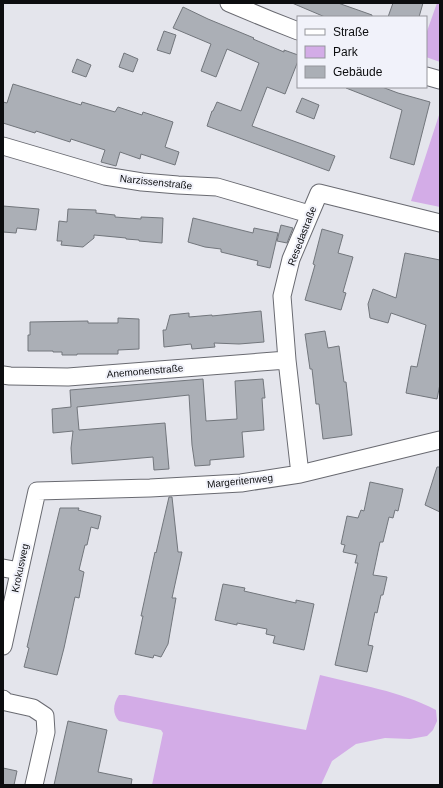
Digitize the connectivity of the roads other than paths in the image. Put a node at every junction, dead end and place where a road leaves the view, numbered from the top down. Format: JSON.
{"nodes":[{"id":1,"x":229,"y":3,"type":"edge"},
{"id":2,"x":297,"y":31,"type":"edge"},
{"id":3,"x":427,"y":76,"type":"edge"},
{"id":4,"x":440,"y":80,"type":"edge"},
{"id":5,"x":3,"y":146,"type":"edge"},
{"id":6,"x":309,"y":214,"type":"junction"},
{"id":7,"x":440,"y":223,"type":"edge"},
{"id":8,"x":287,"y":360,"type":"junction"},
{"id":9,"x":3,"y":376,"type":"edge"},
{"id":10,"x":440,"y":440,"type":"edge"},
{"id":11,"x":300,"y":474,"type":"junction"},
{"id":12,"x":36,"y":491,"type":"joint"},
{"id":13,"x":11,"y":569,"type":"edge"},
{"id":14,"x":3,"y":646,"type":"edge"},
{"id":15,"x":3,"y":699,"type":"edge"},
{"id":16,"x":34,"y":785,"type":"edge"}],
"edges":[{"from":1,"to":2,"type":"street"},
{"from":3,"to":4,"type":"street"},
{"from":5,"to":6,"type":"street","name":"Narzissenstraße"},
{"from":6,"to":7,"type":"street","name":"Resedastraße"},
{"from":6,"to":8,"type":"street","name":"Resedastraße"},
{"from":8,"to":9,"type":"street","name":"Anemonenstraße"},
{"from":8,"to":11,"type":"street","name":"Resedastraße"},
{"from":10,"to":11,"type":"street","name":"Margeritenweg"},
{"from":11,"to":12,"type":"street","name":"Margeritenweg"},
{"from":12,"to":13,"type":"street","name":"Krokusweg"},
{"from":13,"to":14,"type":"street","name":"Krokusweg"},
{"from":15,"to":16,"type":"street"}]}
